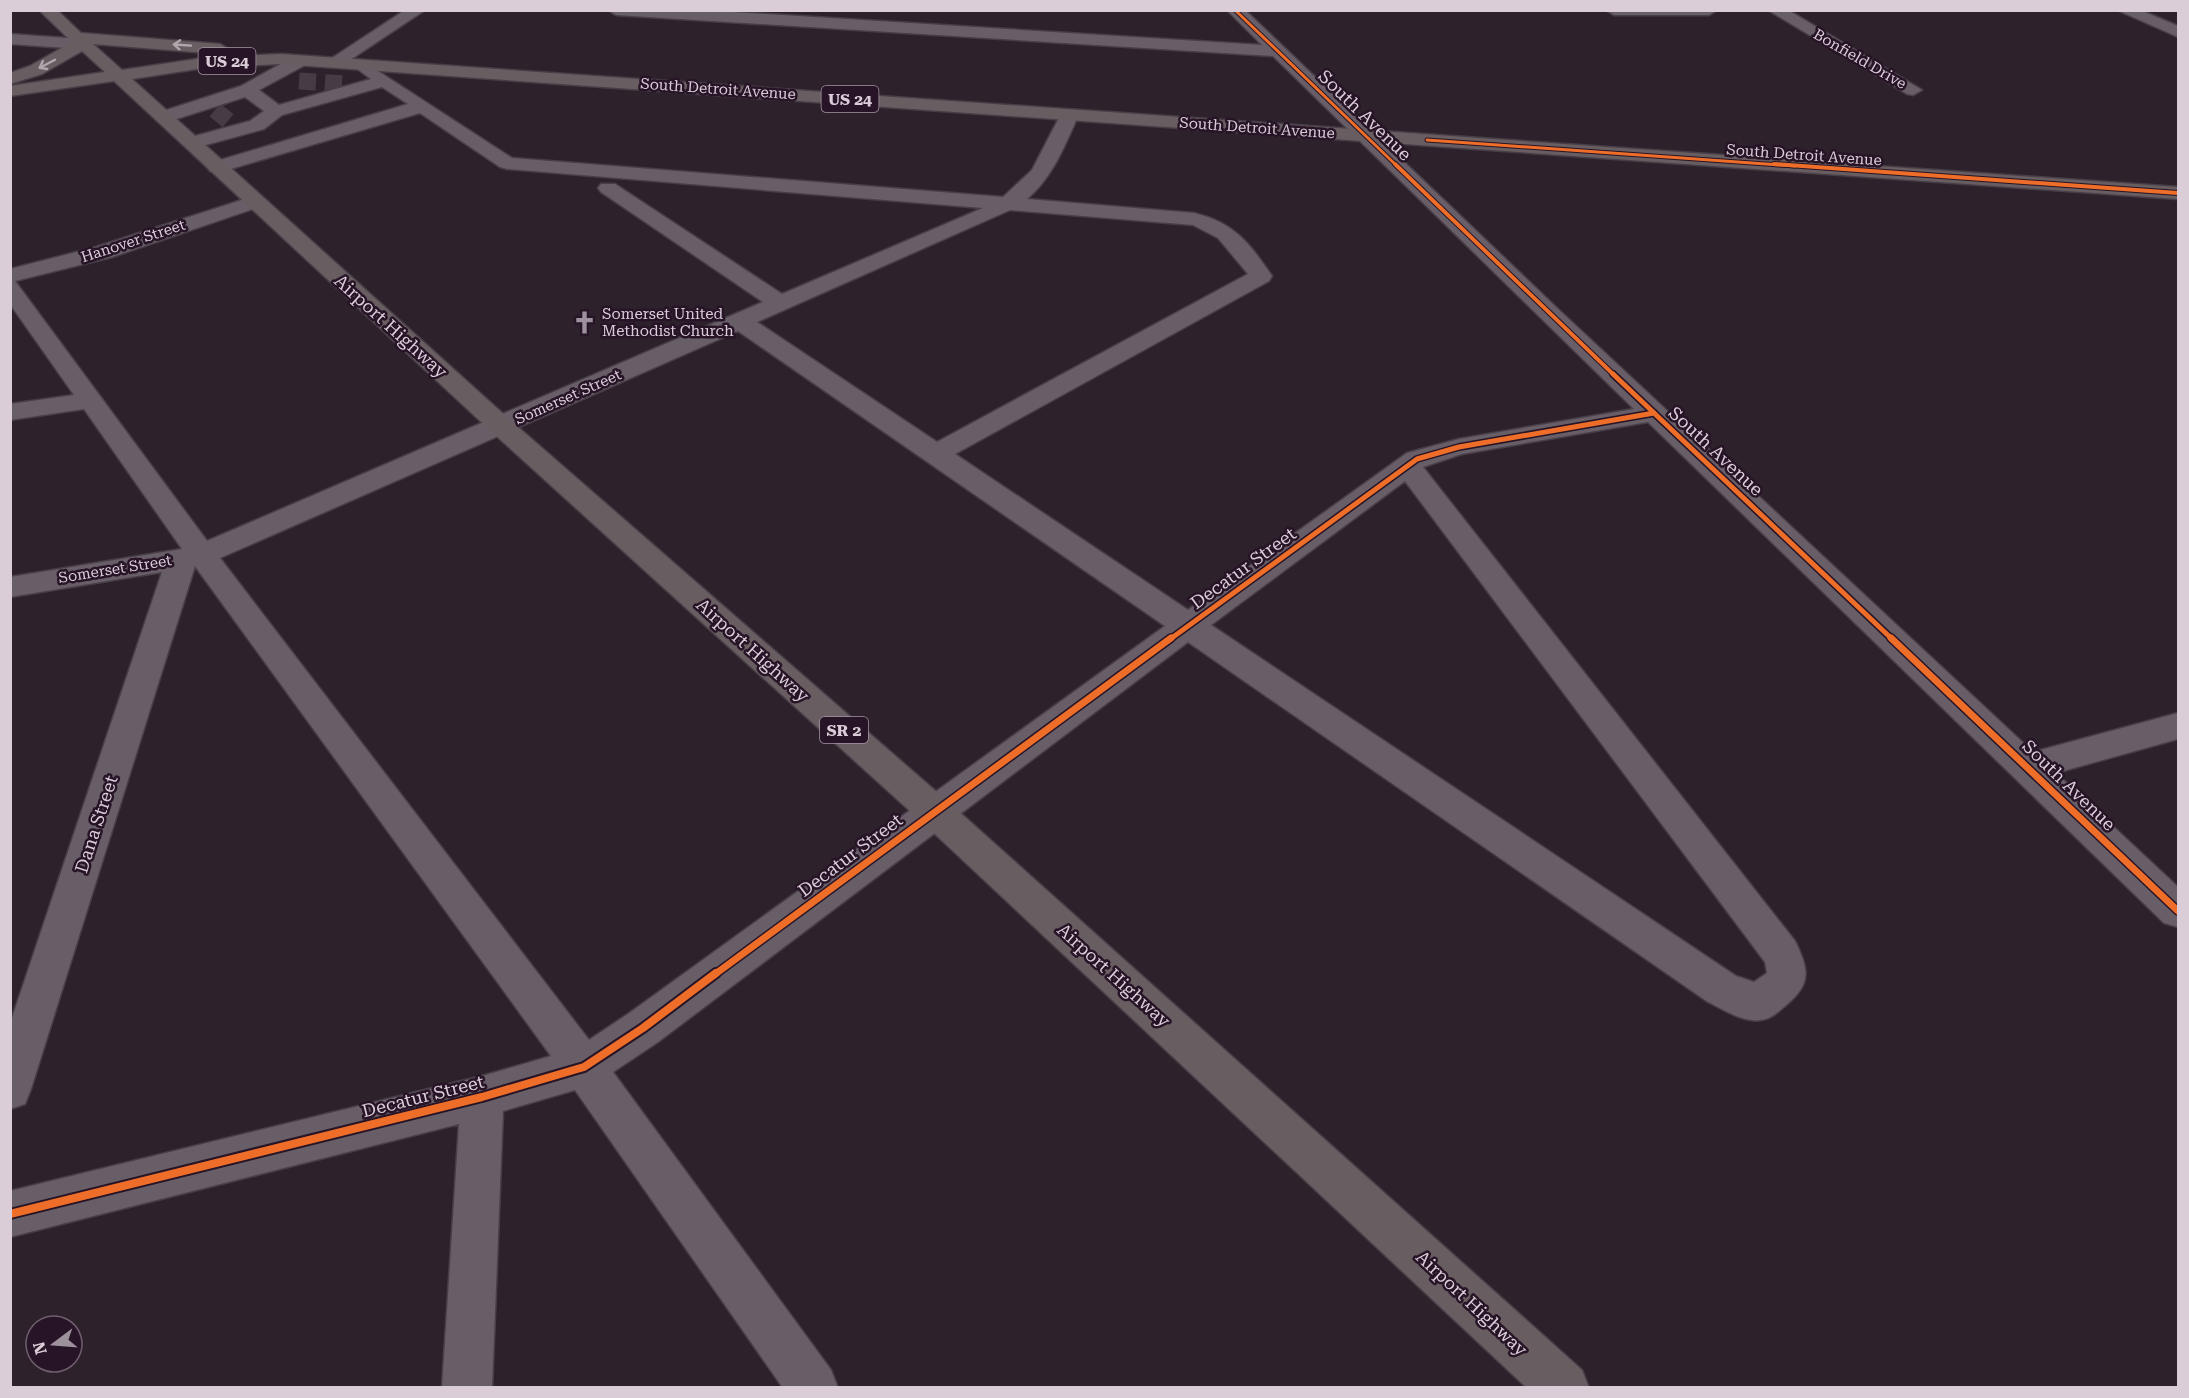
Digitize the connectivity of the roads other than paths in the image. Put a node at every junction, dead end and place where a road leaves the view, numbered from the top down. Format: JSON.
{"nodes":[{"id":1,"x":47,"y":10,"type":"edge"},
{"id":2,"x":417,"y":10,"type":"edge"},
{"id":3,"x":616,"y":10,"type":"edge"},
{"id":4,"x":1235,"y":10,"type":"edge"},
{"id":5,"x":1614,"y":10,"type":"edge"},
{"id":6,"x":1709,"y":10,"type":"edge"},
{"id":7,"x":1776,"y":10,"type":"edge"},
{"id":8,"x":2125,"y":10,"type":"edge"},
{"id":9,"x":2178,"y":32,"type":"edge"},
{"id":10,"x":10,"y":39,"type":"edge"},
{"id":11,"x":77,"y":41,"type":"junction"},
{"id":12,"x":1276,"y":51,"type":"junction"},
{"id":13,"x":281,"y":59,"type":"junction"},
{"id":14,"x":301,"y":60,"type":"junction"},
{"id":15,"x":335,"y":62,"type":"junction"},
{"id":16,"x":361,"y":64,"type":"junction"},
{"id":17,"x":121,"y":76,"type":"junction"},
{"id":18,"x":10,"y":79,"type":"edge"},
{"id":19,"x":267,"y":79,"type":"junction"},
{"id":20,"x":299,"y":81,"type":"tunnel mouth"},
{"id":21,"x":377,"y":83,"type":"junction"},
{"id":22,"x":346,"y":84,"type":"tunnel mouth"},
{"id":23,"x":247,"y":90,"type":"junction"},
{"id":24,"x":1913,"y":90,"type":"dead end"},
{"id":25,"x":10,"y":91,"type":"edge"},
{"id":26,"x":422,"y":106,"type":"junction"},
{"id":27,"x":276,"y":111,"type":"junction"},
{"id":28,"x":1070,"y":114,"type":"junction"},
{"id":29,"x":164,"y":117,"type":"junction"},
{"id":30,"x":1365,"y":136,"type":"junction"},
{"id":31,"x":191,"y":143,"type":"junction"},
{"id":32,"x":217,"y":167,"type":"junction"},
{"id":33,"x":608,"y":188,"type":"dead end"},
{"id":34,"x":2178,"y":193,"type":"edge"},
{"id":35,"x":255,"y":202,"type":"junction"},
{"id":36,"x":1005,"y":205,"type":"junction"},
{"id":37,"x":10,"y":276,"type":"edge"},
{"id":38,"x":10,"y":287,"type":"edge"},
{"id":39,"x":781,"y":304,"type":"junction"},
{"id":40,"x":741,"y":322,"type":"junction"},
{"id":41,"x":92,"y":400,"type":"junction"},
{"id":42,"x":10,"y":412,"type":"edge"},
{"id":43,"x":1654,"y":413,"type":"junction"},
{"id":44,"x":501,"y":426,"type":"junction"},
{"id":45,"x":936,"y":454,"type":"junction"},
{"id":46,"x":1407,"y":465,"type":"junction"},
{"id":47,"x":191,"y":557,"type":"junction"},
{"id":48,"x":10,"y":587,"type":"edge"},
{"id":49,"x":1189,"y":627,"type":"junction"},
{"id":50,"x":2178,"y":726,"type":"edge"},
{"id":51,"x":2028,"y":767,"type":"junction"},
{"id":52,"x":934,"y":811,"type":"junction"},
{"id":53,"x":2178,"y":911,"type":"edge"},
{"id":54,"x":584,"y":1067,"type":"junction"},
{"id":55,"x":10,"y":1089,"type":"edge"},
{"id":56,"x":482,"y":1096,"type":"junction"},
{"id":57,"x":10,"y":1214,"type":"edge"},
{"id":58,"x":467,"y":1388,"type":"edge"},
{"id":59,"x":813,"y":1388,"type":"edge"},
{"id":60,"x":1564,"y":1388,"type":"edge"}],
"edges":[{"from":1,"to":11,"type":"main road","name":"Airport Highway","number":"SR 2"},
{"from":2,"to":15,"type":"street"},
{"from":3,"to":12,"type":"street"},
{"from":4,"to":12,"type":"street","name":"South Avenue"},
{"from":5,"to":6,"type":"street"},
{"from":7,"to":24,"type":"street","name":"Bonfield Drive"},
{"from":8,"to":9,"type":"street"},
{"from":10,"to":11,"type":"street"},
{"from":13,"to":11,"type":"main road","one_way":true},
{"from":11,"to":17,"type":"main road","name":"Airport Highway","number":"SR 2"},
{"from":11,"to":18,"type":"main road","one_way":true},
{"from":12,"to":30,"type":"street","name":"South Avenue"},
{"from":13,"to":14,"type":"main road","number":"US 24"},
{"from":13,"to":17,"type":"main road","number":"US 24"},
{"from":14,"to":15,"type":"main road","number":"US 24"},
{"from":14,"to":19,"type":"street"},
{"from":15,"to":16,"type":"main road","name":"South Detroit Avenue","number":"US 24"},
{"from":16,"to":21,"type":"street"},
{"from":16,"to":28,"type":"main road","name":"South Detroit Avenue","number":"US 24"},
{"from":17,"to":25,"type":"main road","number":"US 24"},
{"from":17,"to":29,"type":"main road","name":"Airport Highway","number":"SR 2"},
{"from":19,"to":20,"type":"street"},
{"from":19,"to":23,"type":"street"},
{"from":21,"to":22,"type":"street"},
{"from":21,"to":26,"type":"street"},
{"from":21,"to":27,"type":"street"},
{"from":23,"to":27,"type":"street"},
{"from":23,"to":29,"type":"street"},
{"from":26,"to":32,"type":"street"},
{"from":26,"to":36,"type":"street"},
{"from":27,"to":31,"type":"street"},
{"from":28,"to":30,"type":"main road","name":"South Detroit Avenue","number":"US 24"},
{"from":28,"to":36,"type":"street","name":"Somerset Street"},
{"from":29,"to":31,"type":"main road","name":"Airport Highway","number":"SR 2"},
{"from":30,"to":34,"type":"main road","name":"South Detroit Avenue","number":"US 24"},
{"from":30,"to":43,"type":"street","name":"South Avenue"},
{"from":31,"to":32,"type":"main road","name":"Airport Highway","number":"SR 2"},
{"from":32,"to":35,"type":"main road","name":"Airport Highway","number":"SR 2"},
{"from":33,"to":39,"type":"street"},
{"from":35,"to":37,"type":"street","name":"Hanover Street"},
{"from":35,"to":44,"type":"main road","name":"Airport Highway","number":"SR 2"},
{"from":36,"to":39,"type":"street","name":"Somerset Street"},
{"from":36,"to":45,"type":"street"},
{"from":38,"to":41,"type":"street"},
{"from":39,"to":40,"type":"street","name":"Somerset Street"},
{"from":40,"to":44,"type":"street","name":"Somerset Street"},
{"from":40,"to":45,"type":"street"},
{"from":41,"to":42,"type":"street"},
{"from":41,"to":47,"type":"street"},
{"from":43,"to":46,"type":"street","name":"Decatur Street"},
{"from":43,"to":51,"type":"street","name":"South Avenue"},
{"from":44,"to":47,"type":"street","name":"Somerset Street"},
{"from":44,"to":52,"type":"main road","name":"Airport Highway","number":"SR 2"},
{"from":45,"to":49,"type":"street"},
{"from":46,"to":49,"type":"street","name":"Decatur Street"},
{"from":46,"to":49,"type":"street"},
{"from":47,"to":48,"type":"street","name":"Somerset Street"},
{"from":47,"to":54,"type":"street"},
{"from":47,"to":55,"type":"street","name":"Dana Street"},
{"from":49,"to":52,"type":"street","name":"Decatur Street"},
{"from":50,"to":51,"type":"street"},
{"from":51,"to":53,"type":"street","name":"South Avenue"},
{"from":52,"to":54,"type":"street","name":"Decatur Street"},
{"from":52,"to":60,"type":"main road","name":"Airport Highway","number":"SR 2"},
{"from":54,"to":56,"type":"street","name":"Decatur Street"},
{"from":54,"to":59,"type":"street"},
{"from":56,"to":57,"type":"street","name":"Decatur Street"},
{"from":56,"to":58,"type":"street"}]}
